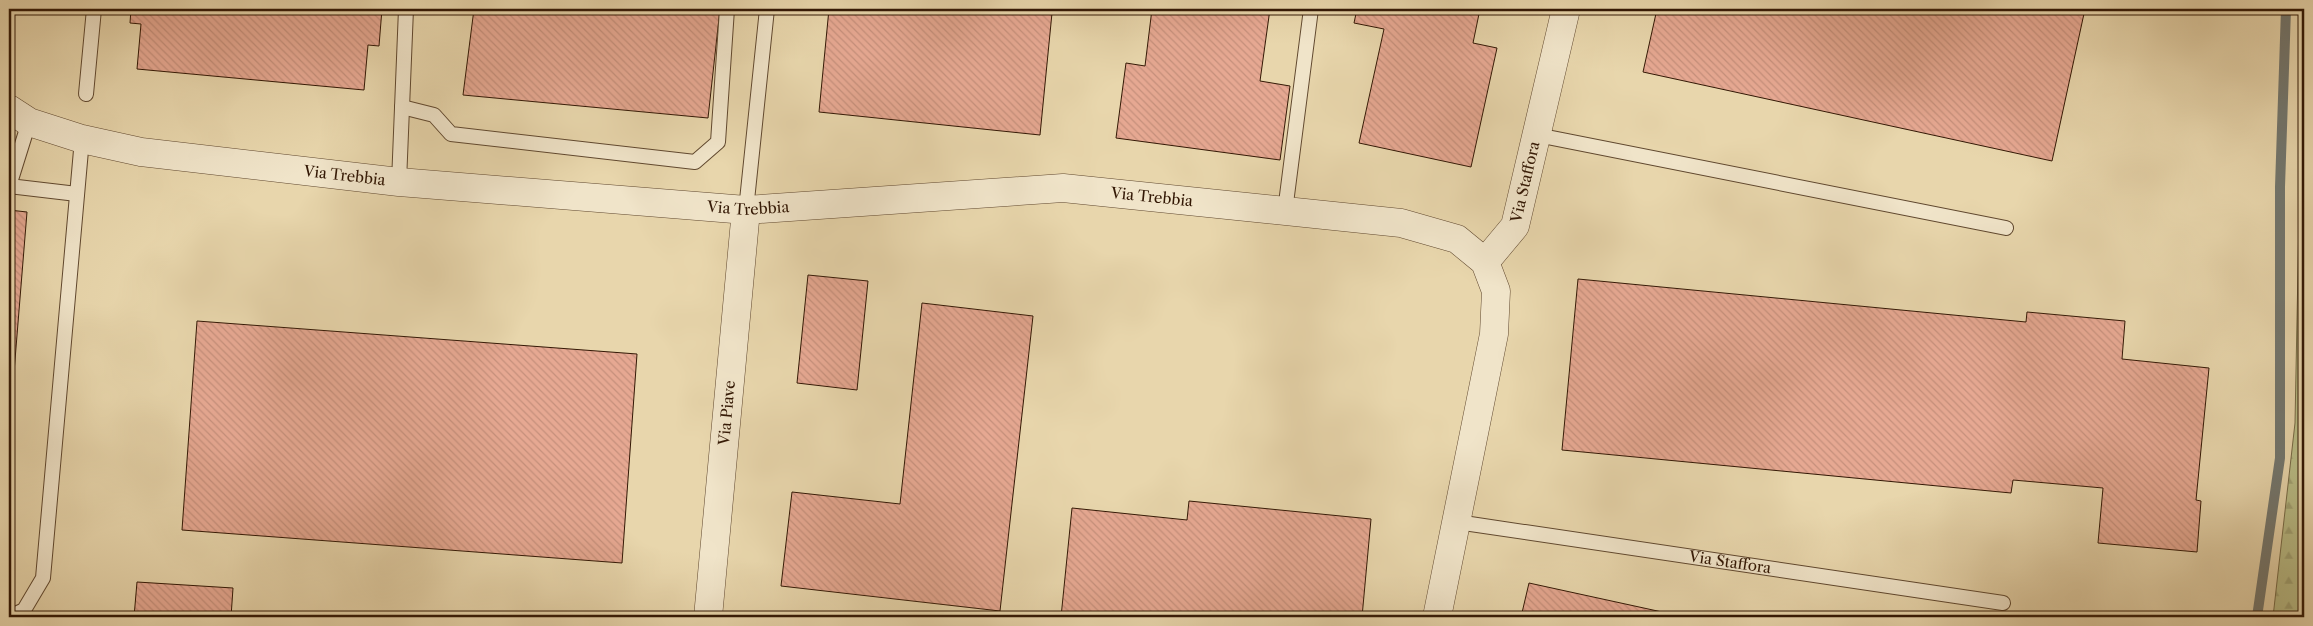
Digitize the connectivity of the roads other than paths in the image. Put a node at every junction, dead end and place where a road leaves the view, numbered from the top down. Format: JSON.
{"nodes":[{"id":1,"x":94,"y":9,"type":"edge"},
{"id":2,"x":406,"y":9,"type":"edge"},
{"id":3,"x":727,"y":9,"type":"edge"},
{"id":4,"x":767,"y":9,"type":"edge"},
{"id":5,"x":1311,"y":9,"type":"edge"},
{"id":6,"x":1566,"y":9,"type":"edge"},
{"id":7,"x":86,"y":94,"type":"dead end"},
{"id":8,"x":402,"y":107,"type":"junction"},
{"id":9,"x":19,"y":115,"type":"edge"},
{"id":10,"x":1537,"y":135,"type":"junction"},
{"id":11,"x":81,"y":151,"type":"junction"},
{"id":12,"x":398,"y":182,"type":"junction"},
{"id":13,"x":9,"y":186,"type":"edge"},
{"id":14,"x":77,"y":194,"type":"junction"},
{"id":15,"x":746,"y":210,"type":"junction"},
{"id":16,"x":1285,"y":210,"type":"junction"},
{"id":17,"x":2006,"y":228,"type":"dead end"},
{"id":18,"x":1485,"y":262,"type":"junction"},
{"id":19,"x":1458,"y":522,"type":"junction"},
{"id":20,"x":2003,"y":603,"type":"dead end"},
{"id":21,"x":9,"y":617,"type":"edge"},
{"id":22,"x":708,"y":617,"type":"edge"},
{"id":23,"x":1437,"y":617,"type":"edge"}],
"edges":[{"from":1,"to":7,"type":"lane"},
{"from":2,"to":8,"type":"lane"},
{"from":3,"to":8,"type":"lane"},
{"from":4,"to":15,"type":"lane"},
{"from":5,"to":16,"type":"lane"},
{"from":6,"to":10,"type":"street","name":"Via Staffora"},
{"from":8,"to":12,"type":"lane"},
{"from":9,"to":11,"type":"street","name":"Via Trebbia"},
{"from":9,"to":13,"type":"lane"},
{"from":10,"to":17,"type":"lane"},
{"from":10,"to":18,"type":"street","name":"Via Staffora"},
{"from":11,"to":12,"type":"street","name":"Via Trebbia"},
{"from":11,"to":14,"type":"lane"},
{"from":12,"to":15,"type":"street","name":"Via Trebbia"},
{"from":13,"to":14,"type":"lane"},
{"from":14,"to":21,"type":"lane"},
{"from":15,"to":16,"type":"street","name":"Via Trebbia"},
{"from":15,"to":22,"type":"street","name":"Via Piave"},
{"from":16,"to":18,"type":"street","name":"Via Trebbia"},
{"from":18,"to":19,"type":"street"},
{"from":19,"to":20,"type":"lane","name":"Via Staffora"},
{"from":19,"to":23,"type":"street"}]}
